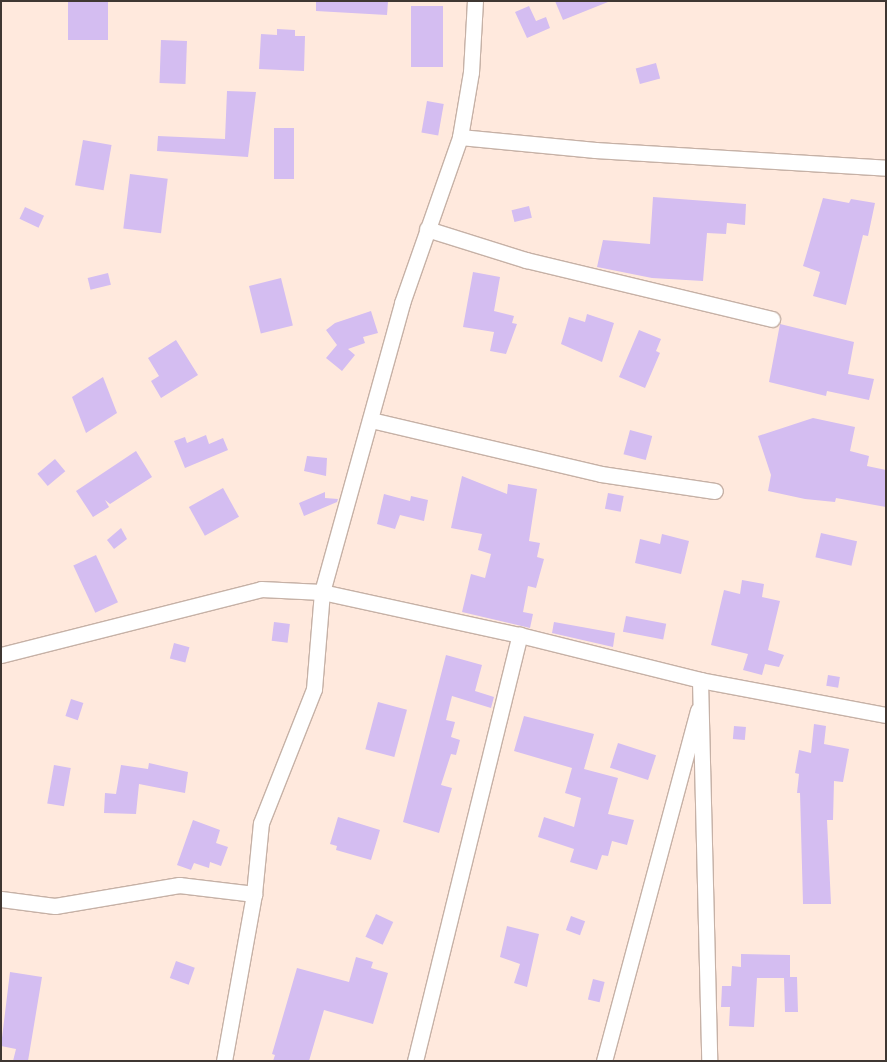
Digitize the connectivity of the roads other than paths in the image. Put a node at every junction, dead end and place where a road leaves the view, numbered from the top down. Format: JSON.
{"nodes":[{"id":1,"x":475,"y":1,"type":"edge"},
{"id":2,"x":460,"y":137,"type":"junction"},
{"id":3,"x":886,"y":168,"type":"edge"},
{"id":4,"x":427,"y":229,"type":"junction"},
{"id":5,"x":772,"y":319,"type":"dead end"},
{"id":6,"x":371,"y":420,"type":"junction"},
{"id":7,"x":715,"y":491,"type":"dead end"},
{"id":8,"x":322,"y":592,"type":"junction"},
{"id":9,"x":520,"y":635,"type":"junction"},
{"id":10,"x":1,"y":655,"type":"edge"},
{"id":11,"x":701,"y":687,"type":"junction"},
{"id":12,"x":886,"y":715,"type":"edge"},
{"id":13,"x":254,"y":894,"type":"junction"},
{"id":14,"x":1,"y":899,"type":"edge"},
{"id":15,"x":224,"y":1061,"type":"edge"},
{"id":16,"x":415,"y":1061,"type":"edge"},
{"id":17,"x":604,"y":1061,"type":"edge"},
{"id":18,"x":709,"y":1061,"type":"edge"}],
"edges":[{"from":1,"to":2,"type":"street"},
{"from":2,"to":3,"type":"street"},
{"from":2,"to":4,"type":"street"},
{"from":4,"to":5,"type":"street"},
{"from":4,"to":6,"type":"street"},
{"from":6,"to":7,"type":"street"},
{"from":6,"to":8,"type":"street"},
{"from":8,"to":9,"type":"street"},
{"from":8,"to":10,"type":"street"},
{"from":8,"to":13,"type":"street"},
{"from":9,"to":11,"type":"street"},
{"from":9,"to":16,"type":"street"},
{"from":11,"to":12,"type":"street"},
{"from":11,"to":17,"type":"street"},
{"from":11,"to":18,"type":"street"},
{"from":13,"to":14,"type":"street"},
{"from":13,"to":15,"type":"street"}]}
